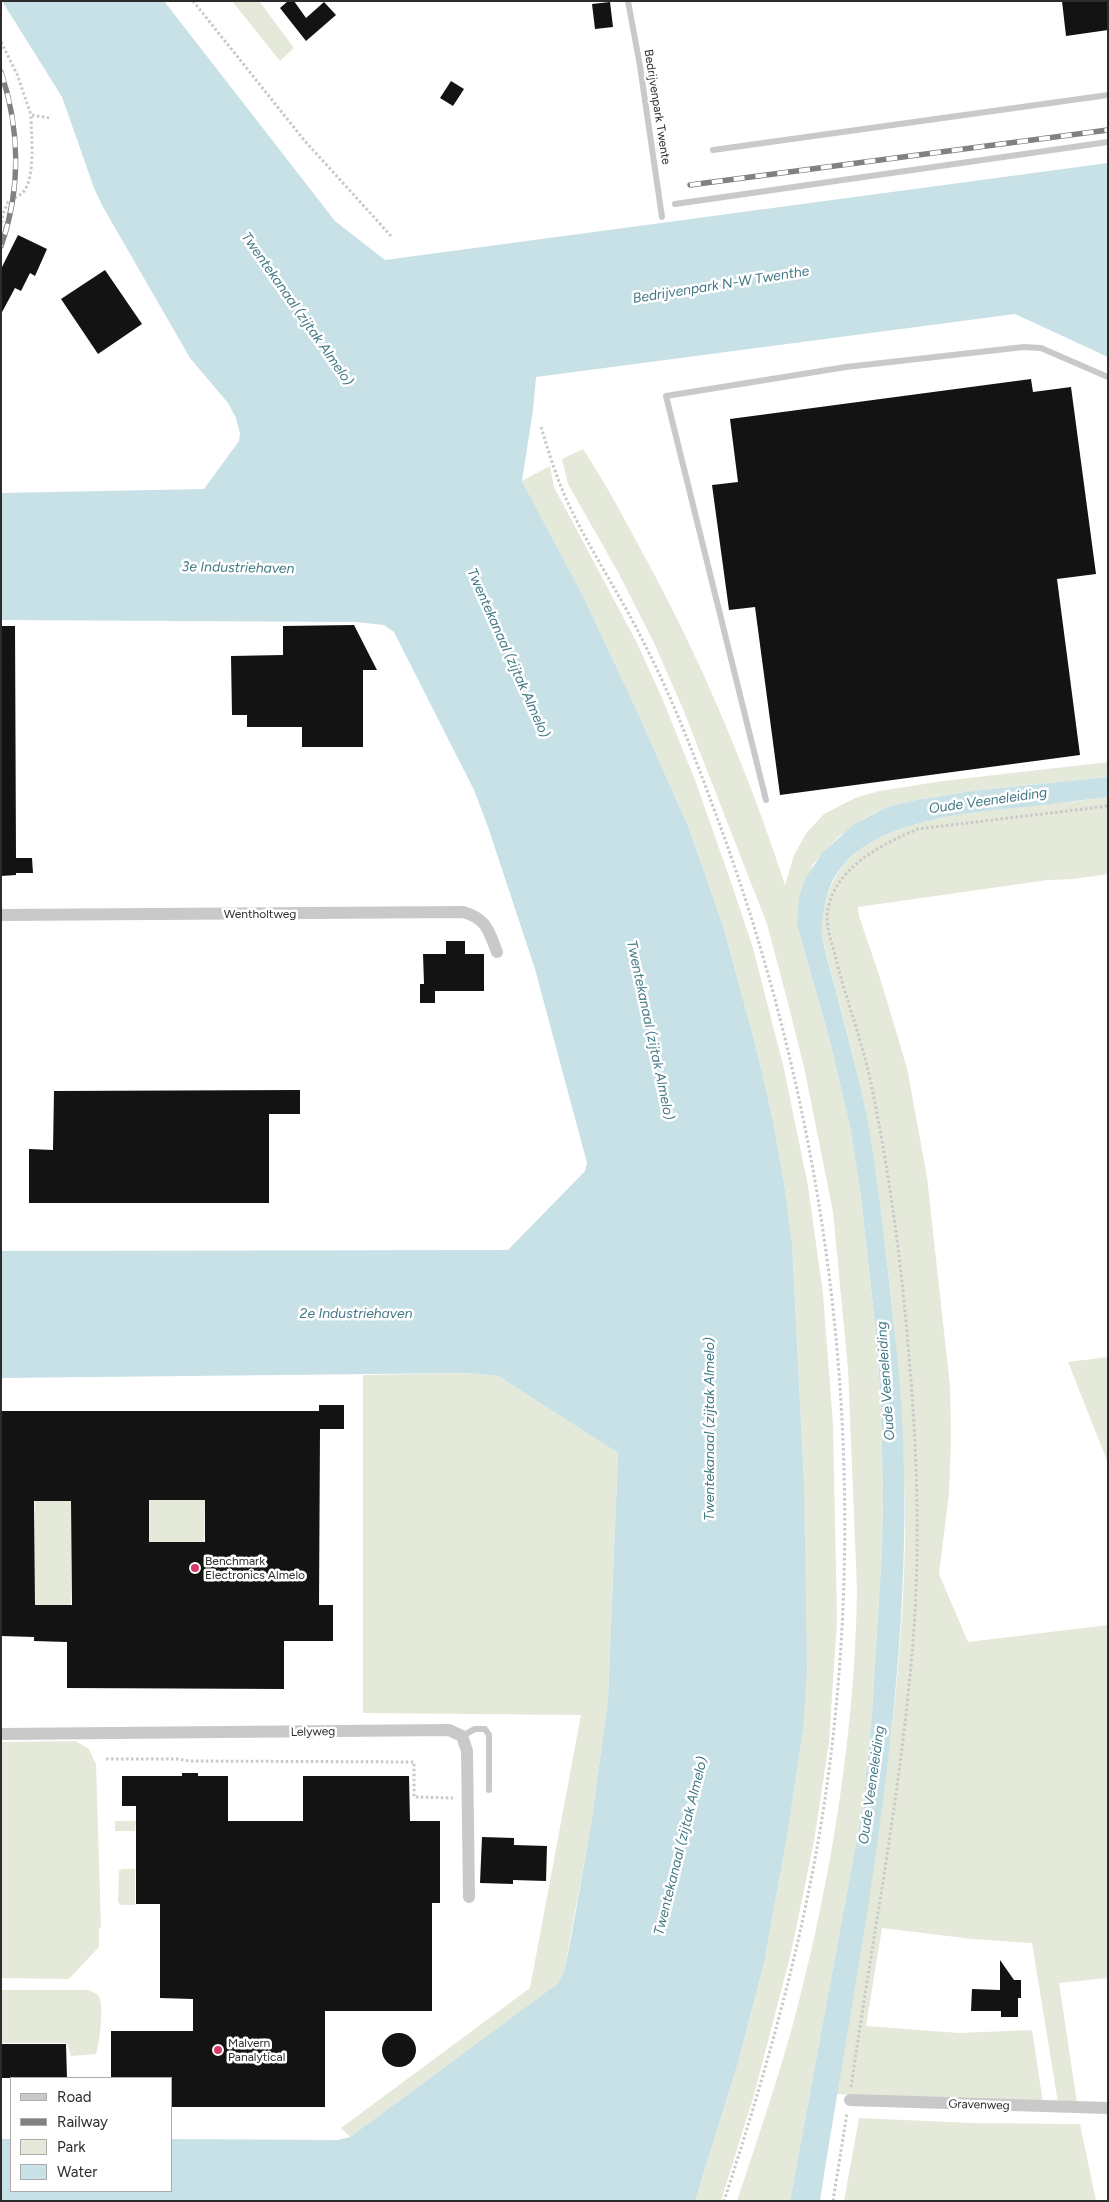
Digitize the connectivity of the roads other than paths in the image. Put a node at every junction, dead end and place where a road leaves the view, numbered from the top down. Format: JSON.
{"nodes":[{"id":1,"x":628,"y":1,"type":"edge"},
{"id":2,"x":1108,"y":94,"type":"edge"},
{"id":3,"x":1108,"y":142,"type":"edge"},
{"id":4,"x":713,"y":150,"type":"dead end"},
{"id":5,"x":675,"y":204,"type":"dead end"},
{"id":6,"x":662,"y":216,"type":"dead end"},
{"id":7,"x":1108,"y":377,"type":"edge"},
{"id":8,"x":766,"y":800,"type":"dead end"},
{"id":9,"x":1,"y":915,"type":"edge"},
{"id":10,"x":497,"y":952,"type":"dead end"},
{"id":11,"x":1,"y":1734,"type":"edge"},
{"id":12,"x":462,"y":1736,"type":"junction"},
{"id":13,"x":488,"y":1790,"type":"dead end"},
{"id":14,"x":469,"y":1897,"type":"dead end"},
{"id":15,"x":850,"y":2100,"type":"road end"},
{"id":16,"x":1108,"y":2108,"type":"edge"}],
"edges":[{"from":1,"to":6,"type":"lane","name":"Bedrijvenpark Twente"},
{"from":2,"to":4,"type":"lane"},
{"from":3,"to":5,"type":"lane"},
{"from":7,"to":8,"type":"lane"},
{"from":9,"to":10,"type":"street","name":"Wentholtweg"},
{"from":11,"to":12,"type":"street","name":"Lelyweg"},
{"from":12,"to":13,"type":"lane"},
{"from":12,"to":14,"type":"street"},
{"from":15,"to":16,"type":"street","name":"Gravenweg"}]}
